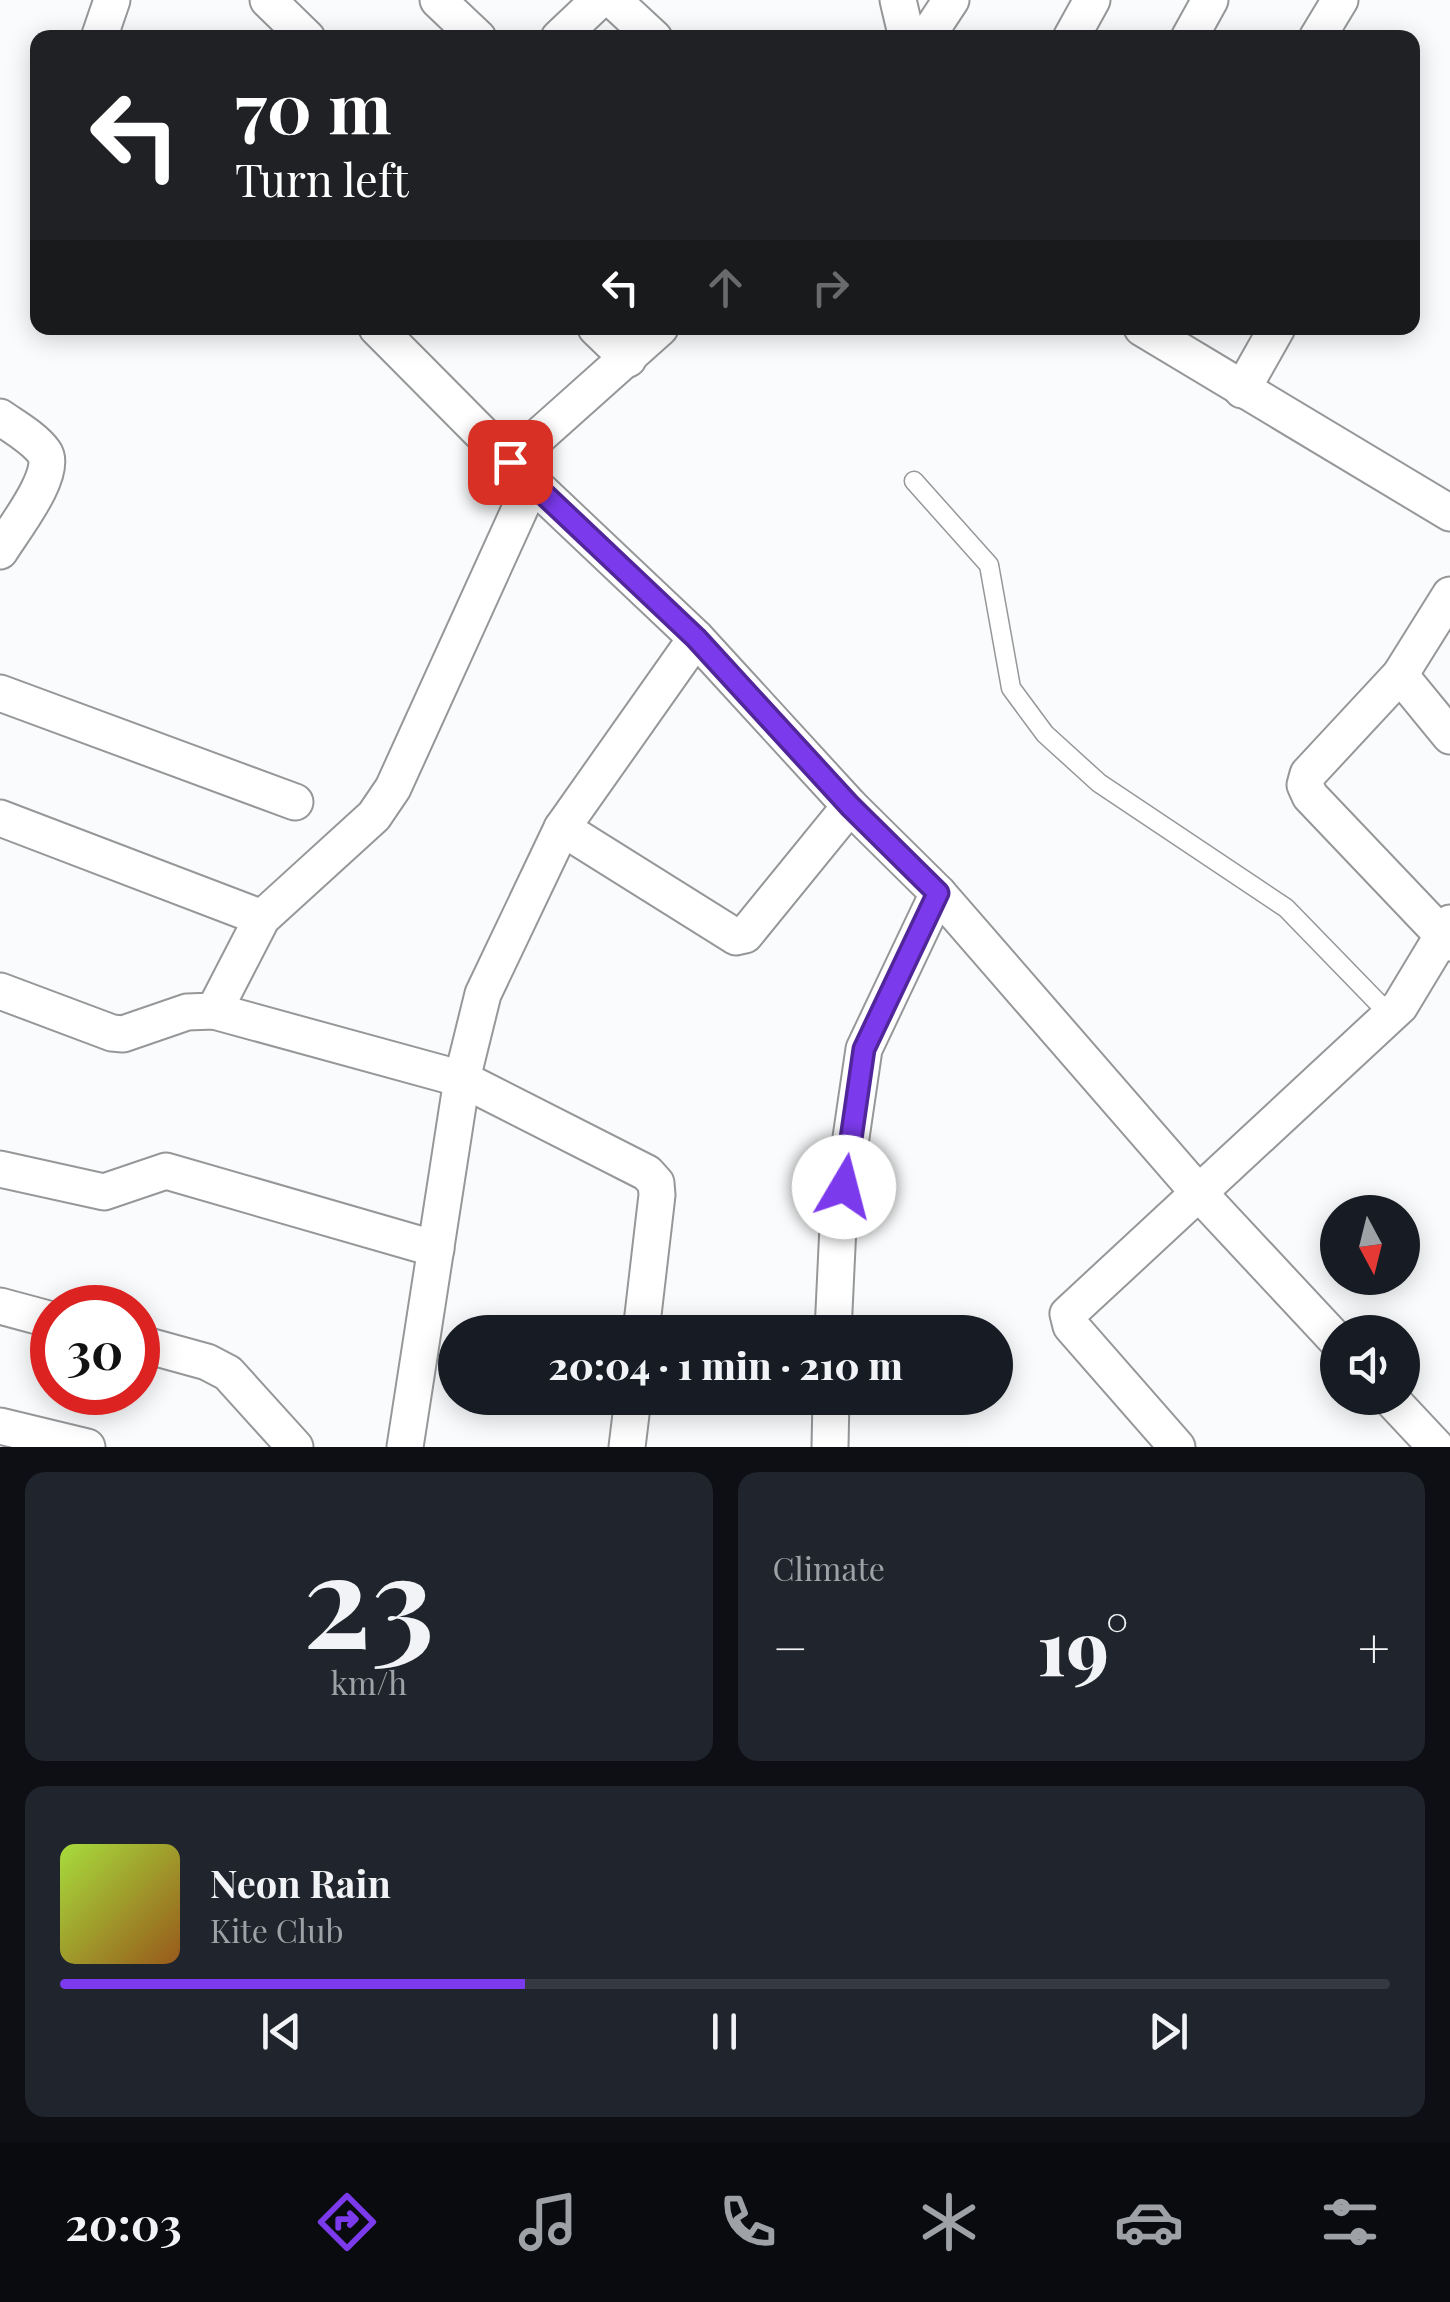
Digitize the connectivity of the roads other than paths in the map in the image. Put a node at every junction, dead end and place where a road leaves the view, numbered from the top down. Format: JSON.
{"nodes":[{"id":1,"x":112,"y":0,"type":"edge"},
{"id":2,"x":268,"y":0,"type":"edge"},
{"id":3,"x":438,"y":0,"type":"edge"},
{"id":4,"x":598,"y":0,"type":"edge"},
{"id":5,"x":613,"y":0,"type":"edge"},
{"id":6,"x":898,"y":0,"type":"edge"},
{"id":7,"x":951,"y":0,"type":"edge"},
{"id":8,"x":1092,"y":0,"type":"edge"},
{"id":9,"x":1210,"y":0,"type":"edge"},
{"id":10,"x":1340,"y":0,"type":"edge"},
{"id":11,"x":102,"y":30,"type":"edge"},
{"id":12,"x":299,"y":30,"type":"edge"},
{"id":13,"x":470,"y":30,"type":"edge"},
{"id":14,"x":567,"y":30,"type":"edge"},
{"id":15,"x":645,"y":30,"type":"edge"},
{"id":16,"x":905,"y":30,"type":"edge"},
{"id":17,"x":931,"y":30,"type":"edge"},
{"id":18,"x":1075,"y":30,"type":"edge"},
{"id":19,"x":1193,"y":30,"type":"edge"},
{"id":20,"x":1322,"y":30,"type":"edge"},
{"id":21,"x":384,"y":335,"type":"edge"},
{"id":22,"x":603,"y":335,"type":"edge"},
{"id":23,"x":653,"y":335,"type":"edge"},
{"id":24,"x":1155,"y":335,"type":"edge"},
{"id":25,"x":1274,"y":335,"type":"edge"},
{"id":26,"x":628,"y":359,"type":"junction"},
{"id":27,"x":1242,"y":390,"type":"junction"},
{"id":28,"x":0,"y":416,"type":"edge"},
{"id":29,"x":522,"y":471,"type":"junction"},
{"id":30,"x":914,"y":481,"type":"dead end"},
{"id":31,"x":1446,"y":500,"type":"edge"},
{"id":32,"x":0,"y":551,"type":"edge"},
{"id":33,"x":1450,"y":596,"type":"edge"},
{"id":34,"x":696,"y":638,"type":"junction"},
{"id":35,"x":1400,"y":675,"type":"junction"},
{"id":36,"x":0,"y":693,"type":"edge"},
{"id":37,"x":1450,"y":736,"type":"edge"},
{"id":38,"x":295,"y":802,"type":"dead end"},
{"id":39,"x":850,"y":806,"type":"junction"},
{"id":40,"x":0,"y":818,"type":"edge"},
{"id":41,"x":562,"y":828,"type":"junction"},
{"id":42,"x":938,"y":893,"type":"junction"},
{"id":43,"x":262,"y":918,"type":"junction"},
{"id":44,"x":1448,"y":934,"type":"edge"},
{"id":45,"x":0,"y":991,"type":"edge"},
{"id":46,"x":214,"y":1011,"type":"junction"},
{"id":47,"x":1390,"y":1015,"type":"junction"},
{"id":48,"x":462,"y":1079,"type":"junction"},
{"id":49,"x":0,"y":1170,"type":"edge"},
{"id":50,"x":1198,"y":1192,"type":"junction"},
{"id":51,"x":436,"y":1249,"type":"junction"},
{"id":52,"x":0,"y":1306,"type":"edge"},
{"id":53,"x":30,"y":1314,"type":"edge"},
{"id":54,"x":643,"y":1315,"type":"edge"},
{"id":55,"x":834,"y":1315,"type":"edge"},
{"id":56,"x":1320,"y":1323,"type":"edge"},
{"id":57,"x":160,"y":1349,"type":"edge"},
{"id":58,"x":631,"y":1415,"type":"edge"},
{"id":59,"x":831,"y":1415,"type":"edge"},
{"id":60,"x":1406,"y":1415,"type":"edge"},
{"id":61,"x":0,"y":1426,"type":"edge"},
{"id":62,"x":87,"y":1447,"type":"edge"},
{"id":63,"x":295,"y":1447,"type":"edge"},
{"id":64,"x":405,"y":1447,"type":"edge"},
{"id":65,"x":628,"y":1447,"type":"edge"},
{"id":66,"x":830,"y":1447,"type":"edge"},
{"id":67,"x":1178,"y":1447,"type":"edge"},
{"id":68,"x":1436,"y":1447,"type":"edge"}],
"edges":[{"from":1,"to":11,"type":"street"},
{"from":2,"to":12,"type":"street"},
{"from":3,"to":13,"type":"street"},
{"from":4,"to":14,"type":"street"},
{"from":5,"to":15,"type":"street"},
{"from":6,"to":16,"type":"street"},
{"from":7,"to":17,"type":"street"},
{"from":8,"to":18,"type":"street"},
{"from":9,"to":19,"type":"street"},
{"from":10,"to":20,"type":"street"},
{"from":21,"to":29,"type":"street"},
{"from":22,"to":26,"type":"street"},
{"from":23,"to":26,"type":"street"},
{"from":24,"to":27,"type":"street"},
{"from":25,"to":27,"type":"street"},
{"from":26,"to":29,"type":"street"},
{"from":27,"to":31,"type":"street"},
{"from":28,"to":32,"type":"street"},
{"from":29,"to":34,"type":"street"},
{"from":29,"to":43,"type":"street"},
{"from":30,"to":47,"type":"lane"},
{"from":33,"to":35,"type":"street"},
{"from":34,"to":39,"type":"street"},
{"from":34,"to":41,"type":"street"},
{"from":35,"to":37,"type":"street"},
{"from":35,"to":44,"type":"street"},
{"from":36,"to":38,"type":"street"},
{"from":39,"to":41,"type":"street"},
{"from":39,"to":42,"type":"street"},
{"from":40,"to":43,"type":"street"},
{"from":41,"to":48,"type":"street"},
{"from":42,"to":50,"type":"street"},
{"from":42,"to":55,"type":"street"},
{"from":43,"to":46,"type":"street"},
{"from":44,"to":47,"type":"street"},
{"from":45,"to":46,"type":"street"},
{"from":46,"to":48,"type":"street"},
{"from":47,"to":50,"type":"street"},
{"from":48,"to":51,"type":"street"},
{"from":48,"to":54,"type":"street"},
{"from":49,"to":51,"type":"street"},
{"from":50,"to":56,"type":"street"},
{"from":50,"to":67,"type":"street"},
{"from":51,"to":64,"type":"street"},
{"from":52,"to":53,"type":"street"},
{"from":57,"to":63,"type":"street"},
{"from":58,"to":65,"type":"street"},
{"from":59,"to":66,"type":"street"},
{"from":60,"to":68,"type":"street"},
{"from":61,"to":62,"type":"street"}]}
